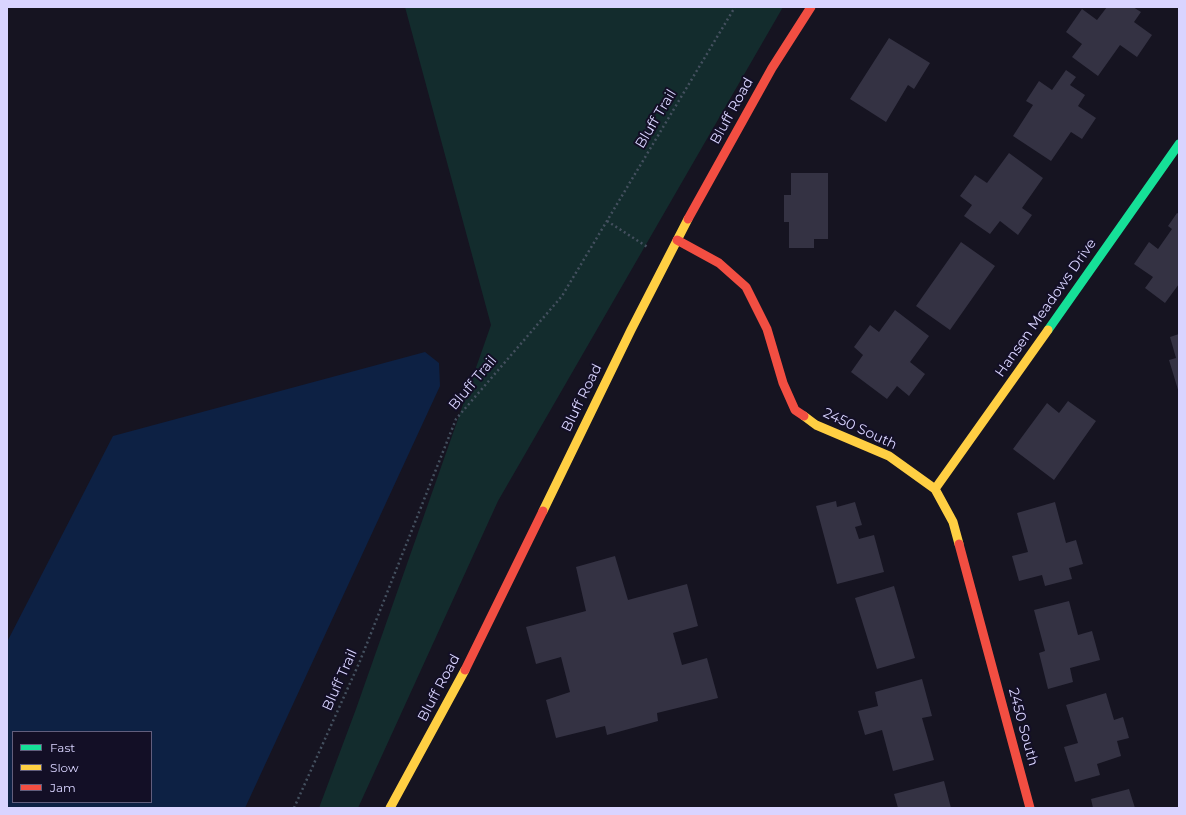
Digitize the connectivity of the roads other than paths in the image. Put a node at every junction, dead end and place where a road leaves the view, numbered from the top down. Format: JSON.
{"nodes":[{"id":1,"x":811,"y":7,"type":"edge"},
{"id":2,"x":1179,"y":144,"type":"edge"},
{"id":3,"x":677,"y":240,"type":"junction"},
{"id":4,"x":935,"y":489,"type":"junction"},
{"id":5,"x":390,"y":808,"type":"edge"},
{"id":6,"x":1030,"y":808,"type":"edge"}],
"edges":[{"from":1,"to":3,"type":"street","name":"Bluff Road"},
{"from":2,"to":4,"type":"street","name":"Hansen Meadows Drive"},
{"from":3,"to":4,"type":"street","name":"2450 South"},
{"from":3,"to":5,"type":"street","name":"Bluff Road"},
{"from":4,"to":6,"type":"street","name":"2450 South"}]}
